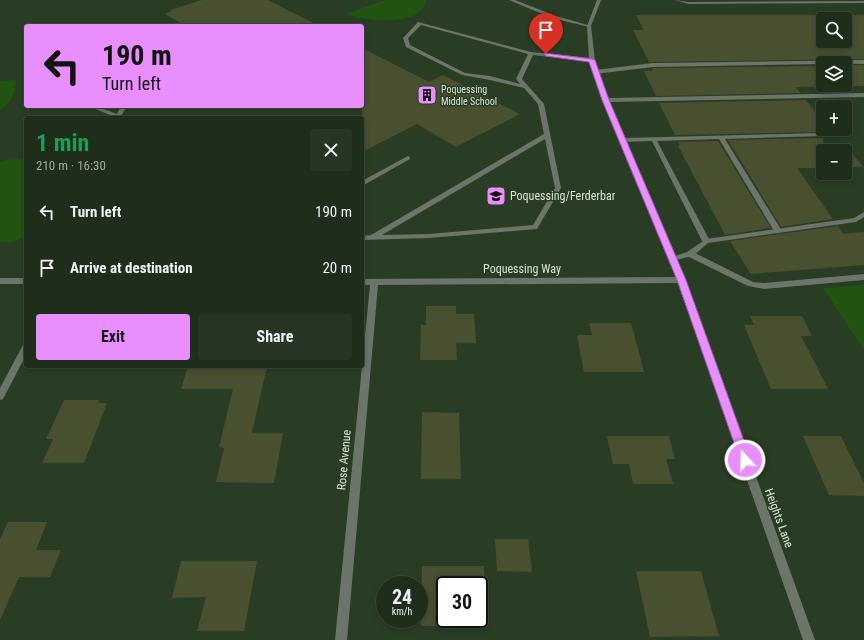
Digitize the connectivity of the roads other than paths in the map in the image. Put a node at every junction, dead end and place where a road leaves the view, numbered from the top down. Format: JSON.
{"nodes":[{"id":1,"x":511,"y":0,"type":"edge"},
{"id":2,"x":599,"y":0,"type":"edge"},
{"id":3,"x":676,"y":0,"type":"edge"},
{"id":4,"x":864,"y":2,"type":"edge"},
{"id":5,"x":589,"y":26,"type":"junction"},
{"id":6,"x":531,"y":52,"type":"junction"},
{"id":7,"x":592,"y":60,"type":"junction"},
{"id":8,"x":864,"y":62,"type":"edge"},
{"id":9,"x":595,"y":72,"type":"junction"},
{"id":10,"x":526,"y":87,"type":"junction"},
{"id":11,"x":864,"y":95,"type":"edge"},
{"id":12,"x":606,"y":100,"type":"junction"},
{"id":13,"x":96,"y":108,"type":"edge"},
{"id":14,"x":115,"y":116,"type":"edge"},
{"id":15,"x":547,"y":135,"type":"junction"},
{"id":16,"x":816,"y":135,"type":"edge"},
{"id":17,"x":721,"y":138,"type":"junction"},
{"id":18,"x":622,"y":140,"type":"junction"},
{"id":19,"x":654,"y":140,"type":"junction"},
{"id":20,"x":408,"y":158,"type":"dead end"},
{"id":21,"x":364,"y":183,"type":"edge"},
{"id":22,"x":864,"y":214,"type":"edge"},
{"id":23,"x":778,"y":231,"type":"junction"},
{"id":24,"x":364,"y":238,"type":"edge"},
{"id":25,"x":371,"y":238,"type":"junction"},
{"id":26,"x":706,"y":241,"type":"junction"},
{"id":27,"x":690,"y":254,"type":"junction"},
{"id":28,"x":672,"y":259,"type":"junction"},
{"id":29,"x":864,"y":277,"type":"edge"},
{"id":30,"x":681,"y":280,"type":"junction"},
{"id":31,"x":0,"y":281,"type":"edge"},
{"id":32,"x":24,"y":281,"type":"edge"},
{"id":33,"x":364,"y":282,"type":"edge"},
{"id":34,"x":374,"y":282,"type":"junction"},
{"id":35,"x":24,"y":351,"type":"edge"},
{"id":36,"x":0,"y":396,"type":"edge"},
{"id":37,"x":341,"y":640,"type":"edge"},
{"id":38,"x":809,"y":640,"type":"edge"}],
"edges":[{"from":1,"to":5,"type":"street"},
{"from":2,"to":5,"type":"street","name":"Heights Lane"},
{"from":3,"to":4,"type":"street"},
{"from":5,"to":7,"type":"street","name":"Heights Lane"},
{"from":6,"to":7,"type":"street"},
{"from":6,"to":10,"type":"street"},
{"from":6,"to":10,"type":"street"},
{"from":7,"to":9,"type":"street","name":"Heights Lane"},
{"from":8,"to":9,"type":"street"},
{"from":9,"to":12,"type":"street","name":"Heights Lane"},
{"from":10,"to":15,"type":"street"},
{"from":11,"to":12,"type":"street"},
{"from":12,"to":18,"type":"street","name":"Heights Lane"},
{"from":13,"to":14,"type":"street"},
{"from":15,"to":25,"type":"street"},
{"from":15,"to":25,"type":"street"},
{"from":16,"to":17,"type":"street"},
{"from":17,"to":19,"type":"street"},
{"from":17,"to":23,"type":"street"},
{"from":18,"to":19,"type":"street"},
{"from":18,"to":28,"type":"street","name":"Heights Lane"},
{"from":19,"to":26,"type":"street"},
{"from":20,"to":21,"type":"street"},
{"from":22,"to":23,"type":"street"},
{"from":23,"to":26,"type":"street"},
{"from":24,"to":25,"type":"street"},
{"from":26,"to":27,"type":"street"},
{"from":27,"to":28,"type":"street"},
{"from":27,"to":29,"type":"street"},
{"from":28,"to":30,"type":"street","name":"Heights Lane"},
{"from":30,"to":34,"type":"street","name":"Poquessing Way"},
{"from":30,"to":38,"type":"street","name":"Heights Lane"},
{"from":31,"to":32,"type":"street"},
{"from":33,"to":34,"type":"street","name":"Poquessing Way"},
{"from":34,"to":37,"type":"street","name":"Rose Avenue"},
{"from":35,"to":36,"type":"street"}]}
